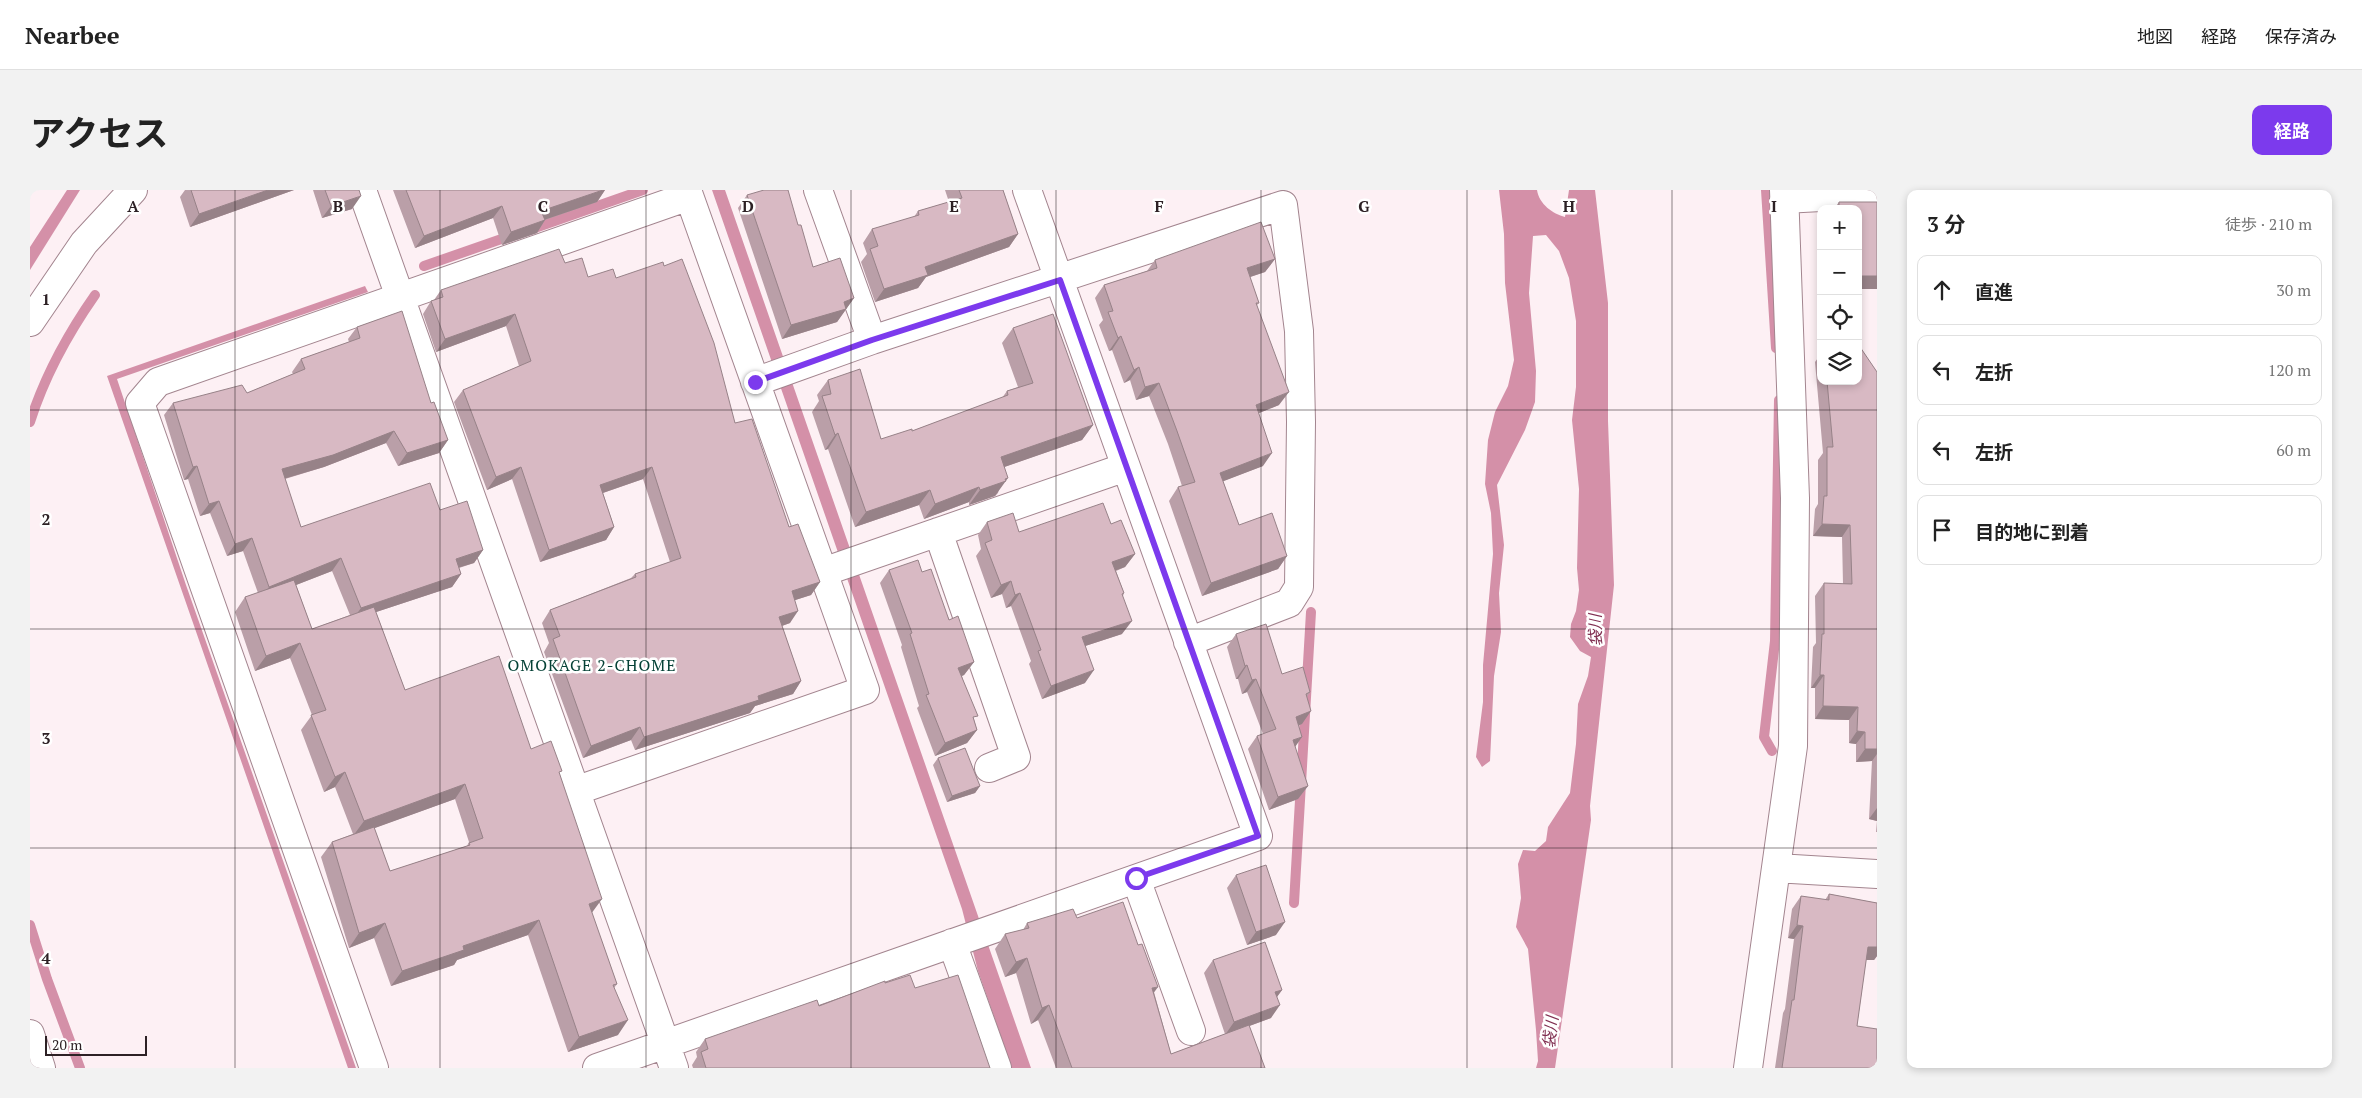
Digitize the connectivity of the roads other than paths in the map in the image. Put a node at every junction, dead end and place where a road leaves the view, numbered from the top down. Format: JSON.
{"nodes":[{"id":1,"x":133,"y":190,"type":"edge"},
{"id":2,"x":362,"y":190,"type":"edge"},
{"id":3,"x":818,"y":190,"type":"edge"},
{"id":4,"x":1027,"y":190,"type":"edge"},
{"id":5,"x":688,"y":193,"type":"edge"},
{"id":6,"x":1784,"y":194,"type":"edge"},
{"id":7,"x":1877,"y":194,"type":"edge"},
{"id":8,"x":1060,"y":280,"type":"junction"},
{"id":9,"x":401,"y":298,"type":"junction"},
{"id":10,"x":30,"y":322,"type":"edge"},
{"id":11,"x":872,"y":340,"type":"junction"},
{"id":12,"x":755,"y":382,"type":"junction"},
{"id":13,"x":1126,"y":467,"type":"junction"},
{"id":14,"x":938,"y":532,"type":"junction"},
{"id":15,"x":823,"y":572,"type":"junction"},
{"id":16,"x":1188,"y":642,"type":"junction"},
{"id":17,"x":989,"y":768,"type":"dead end"},
{"id":18,"x":575,"y":791,"type":"junction"},
{"id":19,"x":1776,"y":868,"type":"junction"},
{"id":20,"x":1877,"y":874,"type":"edge"},
{"id":21,"x":1136,"y":878,"type":"junction"},
{"id":22,"x":952,"y":943,"type":"junction"},
{"id":23,"x":1191,"y":1031,"type":"dead end"},
{"id":24,"x":30,"y":1034,"type":"edge"},
{"id":25,"x":670,"y":1056,"type":"edge"},
{"id":26,"x":41,"y":1068,"type":"edge"},
{"id":27,"x":374,"y":1068,"type":"edge"},
{"id":28,"x":597,"y":1068,"type":"edge"},
{"id":29,"x":997,"y":1068,"type":"edge"},
{"id":30,"x":1748,"y":1068,"type":"edge"}],
"edges":[{"from":1,"to":10,"type":"street"},
{"from":2,"to":9,"type":"street"},
{"from":3,"to":11,"type":"street"},
{"from":4,"to":8,"type":"street"},
{"from":5,"to":9,"type":"street"},
{"from":5,"to":12,"type":"street"},
{"from":6,"to":7,"type":"street"},
{"from":6,"to":19,"type":"street"},
{"from":8,"to":11,"type":"street"},
{"from":8,"to":13,"type":"street"},
{"from":8,"to":16,"type":"street"},
{"from":9,"to":18,"type":"street"},
{"from":9,"to":27,"type":"street"},
{"from":11,"to":12,"type":"street"},
{"from":12,"to":15,"type":"street"},
{"from":13,"to":14,"type":"street"},
{"from":13,"to":16,"type":"street"},
{"from":14,"to":15,"type":"street"},
{"from":14,"to":17,"type":"street"},
{"from":15,"to":18,"type":"street"},
{"from":16,"to":21,"type":"street"},
{"from":18,"to":25,"type":"street"},
{"from":19,"to":20,"type":"street"},
{"from":19,"to":30,"type":"street"},
{"from":21,"to":22,"type":"street"},
{"from":21,"to":23,"type":"street"},
{"from":22,"to":25,"type":"street"},
{"from":22,"to":29,"type":"street"},
{"from":24,"to":26,"type":"street"},
{"from":25,"to":28,"type":"street"}]}
